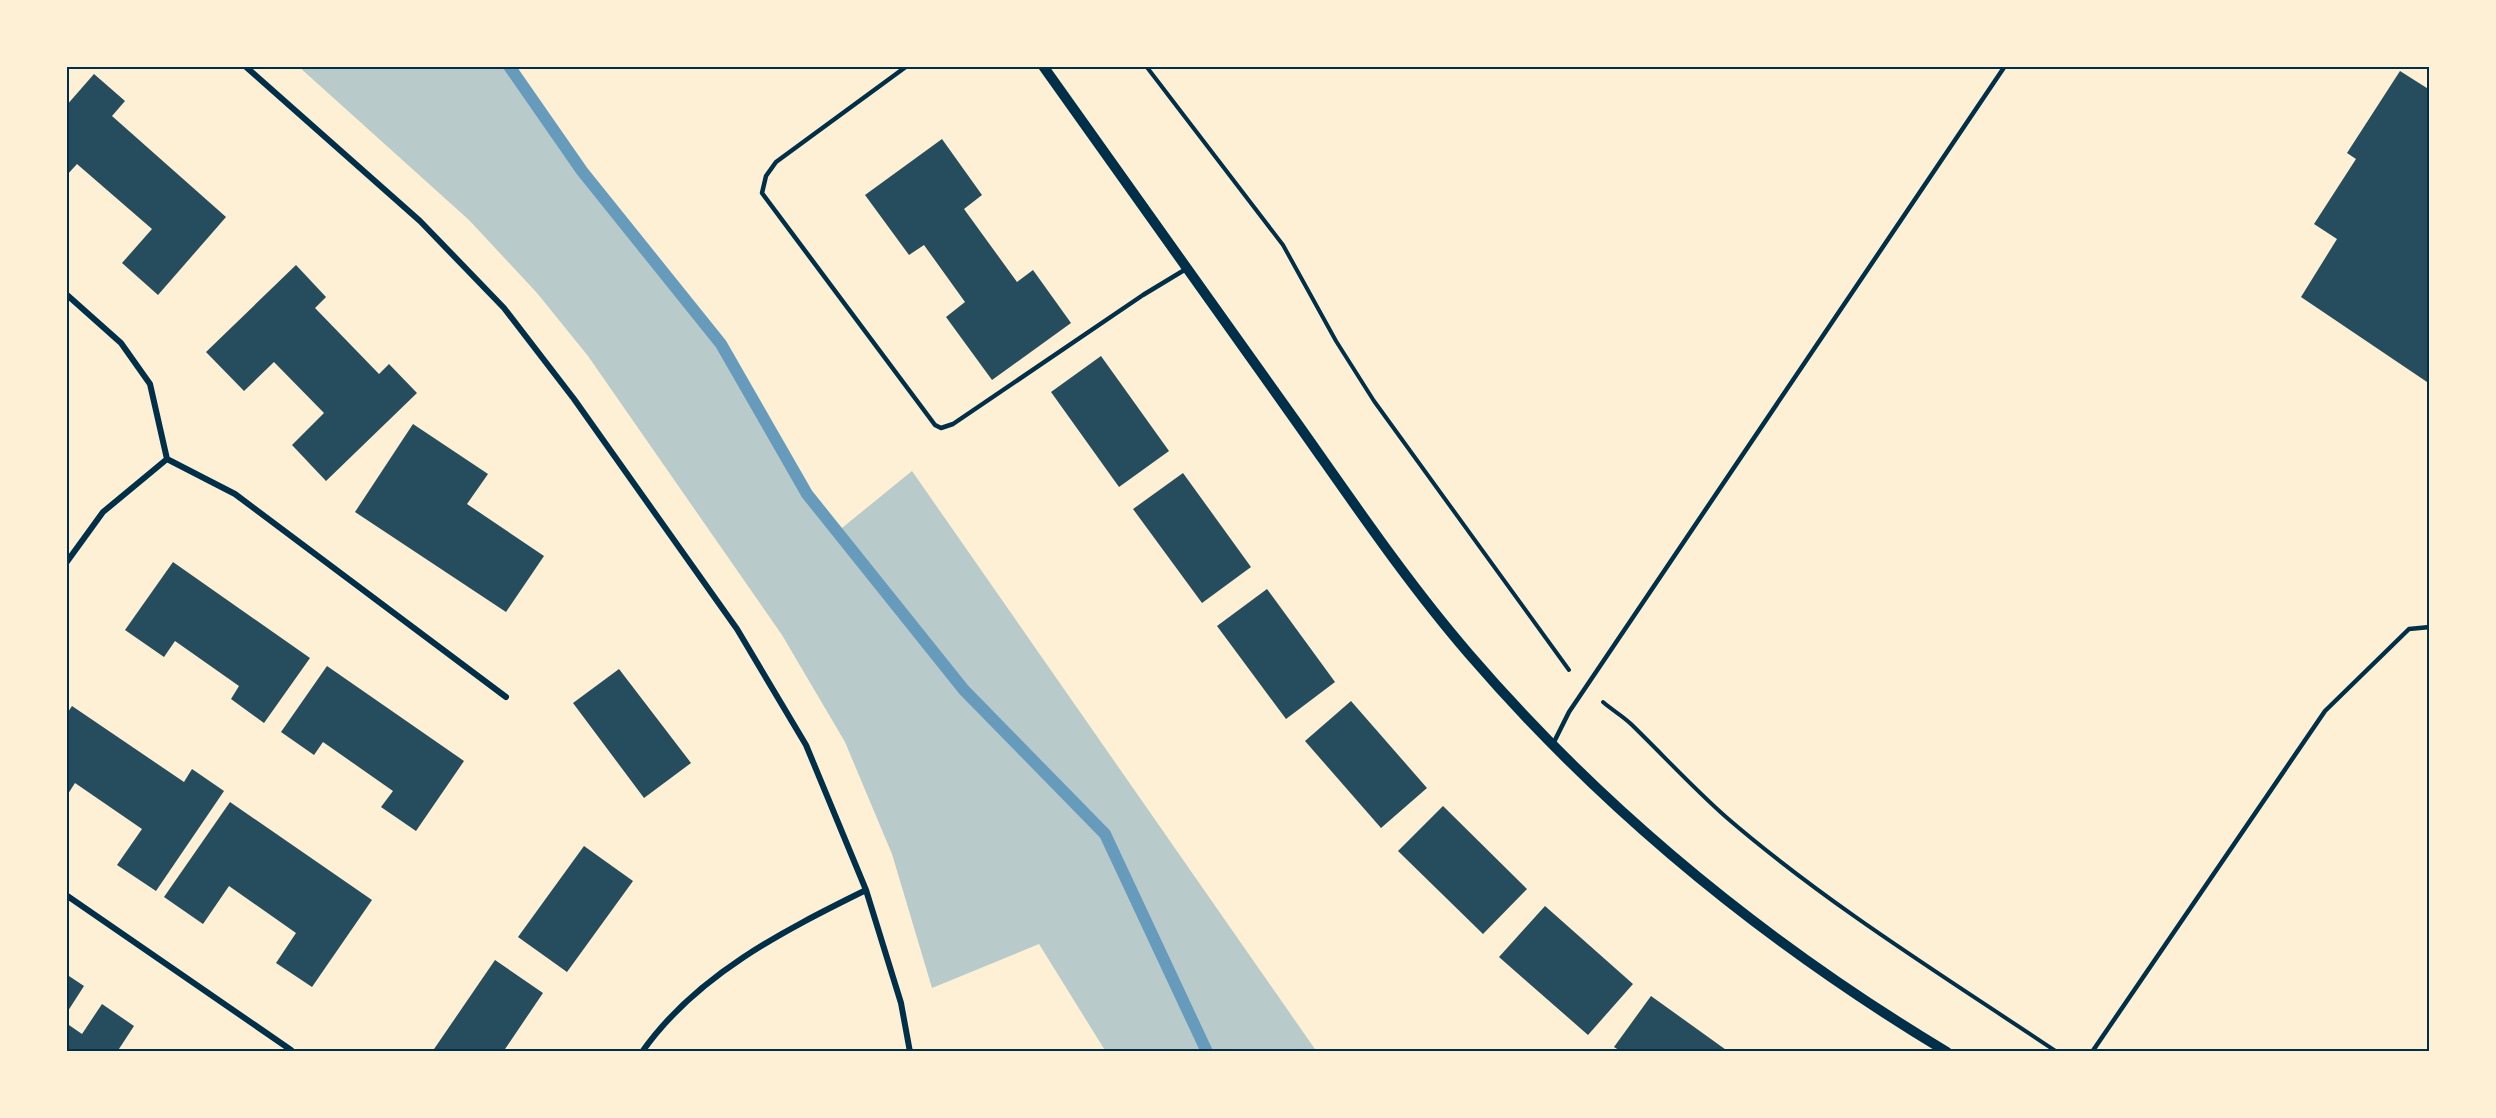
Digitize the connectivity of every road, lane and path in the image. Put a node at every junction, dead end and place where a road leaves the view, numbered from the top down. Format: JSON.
{"nodes":[{"id":1,"x":245,"y":66,"type":"edge"},
{"id":2,"x":907,"y":66,"type":"edge"},
{"id":3,"x":1043,"y":66,"type":"edge"},
{"id":4,"x":1146,"y":66,"type":"edge"},
{"id":5,"x":2005,"y":66,"type":"edge"},
{"id":6,"x":1187,"y":268,"type":"junction"},
{"id":7,"x":66,"y":294,"type":"edge"},
{"id":8,"x":167,"y":459,"type":"junction"},
{"id":9,"x":66,"y":563,"type":"edge"},
{"id":10,"x":2430,"y":627,"type":"edge"},
{"id":11,"x":1586,"y":687,"type":"junction"},
{"id":12,"x":506,"y":697,"type":"dead end"},
{"id":13,"x":1552,"y":744,"type":"junction"},
{"id":14,"x":866,"y":890,"type":"junction"},
{"id":15,"x":66,"y":895,"type":"edge"},
{"id":16,"x":291,"y":1050,"type":"dead end"},
{"id":17,"x":642,"y":1052,"type":"edge"},
{"id":18,"x":910,"y":1052,"type":"edge"},
{"id":19,"x":1947,"y":1052,"type":"edge"},
{"id":20,"x":2057,"y":1052,"type":"edge"},
{"id":21,"x":2092,"y":1052,"type":"edge"}],
"edges":[{"from":1,"to":14,"type":"street"},
{"from":2,"to":6,"type":"lane"},
{"from":3,"to":6,"type":"street"},
{"from":4,"to":11,"type":"path"},
{"from":5,"to":11,"type":"lane"},
{"from":6,"to":13,"type":"street"},
{"from":7,"to":8,"type":"street"},
{"from":8,"to":9,"type":"street"},
{"from":8,"to":12,"type":"street"},
{"from":10,"to":21,"type":"lane"},
{"from":11,"to":13,"type":"lane"},
{"from":11,"to":20,"type":"path"},
{"from":13,"to":19,"type":"street"},
{"from":14,"to":17,"type":"street"},
{"from":14,"to":18,"type":"street"},
{"from":15,"to":16,"type":"street"}]}
